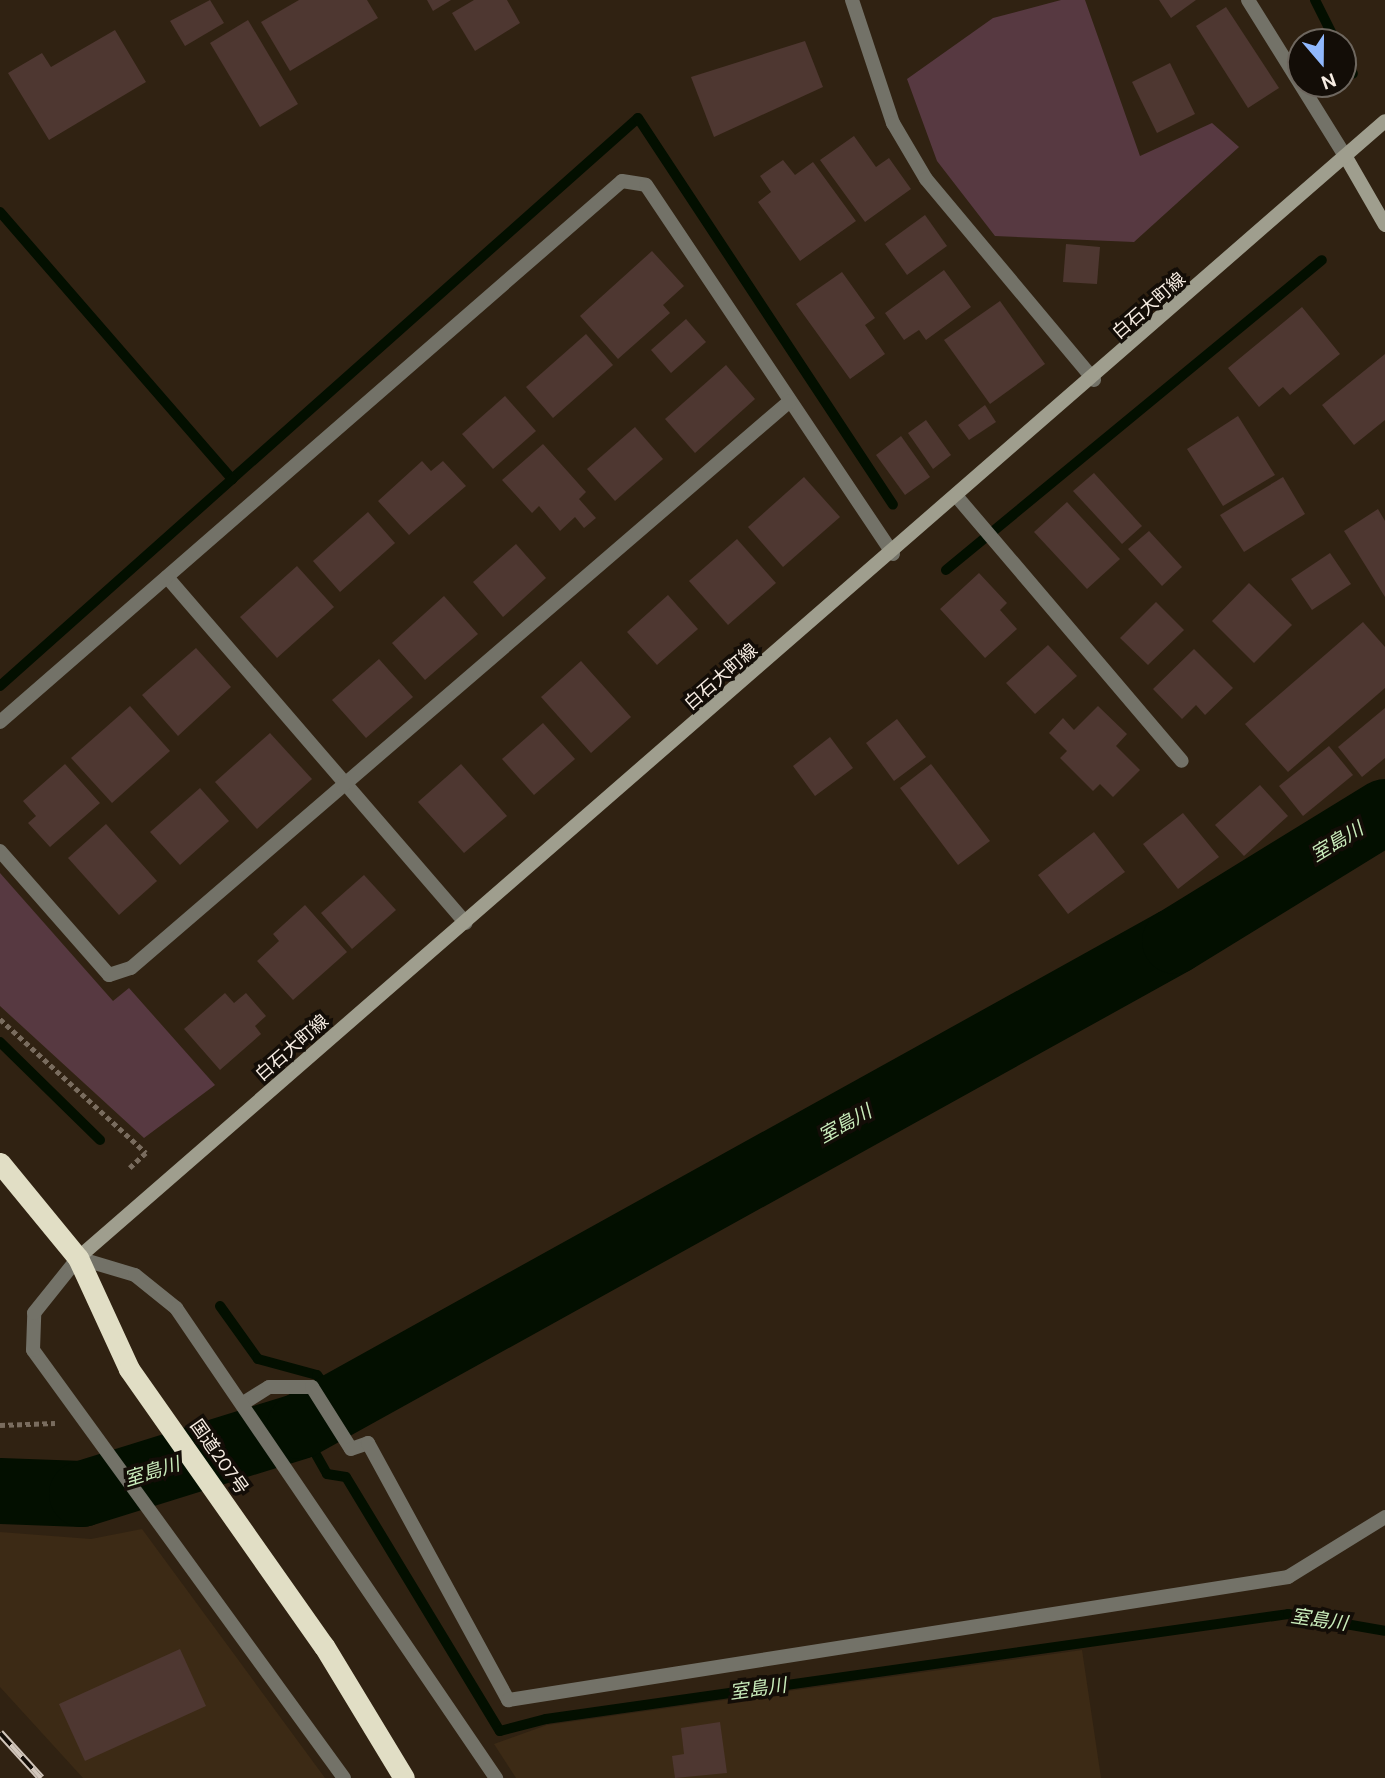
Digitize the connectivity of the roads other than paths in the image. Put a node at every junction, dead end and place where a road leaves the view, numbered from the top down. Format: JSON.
{"nodes":[{"id":1,"x":852,"y":0,"type":"edge"},
{"id":2,"x":1248,"y":0,"type":"edge"},
{"id":3,"x":1385,"y":121,"type":"edge"},
{"id":4,"x":1347,"y":159,"type":"junction"},
{"id":5,"x":1385,"y":225,"type":"edge"},
{"id":6,"x":1094,"y":380,"type":"junction"},
{"id":7,"x":790,"y":401,"type":"junction"},
{"id":8,"x":958,"y":498,"type":"junction"},
{"id":9,"x":893,"y":554,"type":"junction"},
{"id":10,"x":167,"y":577,"type":"junction"},
{"id":11,"x":0,"y":723,"type":"edge"},
{"id":12,"x":1182,"y":761,"type":"dead end"},
{"id":13,"x":345,"y":783,"type":"junction"},
{"id":14,"x":0,"y":851,"type":"edge"},
{"id":15,"x":466,"y":923,"type":"junction"},
{"id":16,"x":0,"y":1163,"type":"edge"},
{"id":17,"x":78,"y":1258,"type":"junction"},
{"id":18,"x":246,"y":1402,"type":"junction"},
{"id":19,"x":1385,"y":1517,"type":"edge"},
{"id":20,"x":344,"y":1778,"type":"edge"},
{"id":21,"x":404,"y":1778,"type":"edge"},
{"id":22,"x":496,"y":1778,"type":"edge"}],
"edges":[{"from":1,"to":6,"type":"street"},
{"from":2,"to":4,"type":"street"},
{"from":3,"to":4,"type":"main road","name":"白石大町線"},
{"from":4,"to":5,"type":"main road"},
{"from":4,"to":6,"type":"main road","name":"白石大町線"},
{"from":6,"to":8,"type":"main road","name":"白石大町線"},
{"from":7,"to":9,"type":"street"},
{"from":7,"to":10,"type":"street"},
{"from":7,"to":13,"type":"street"},
{"from":8,"to":9,"type":"main road","name":"白石大町線"},
{"from":8,"to":12,"type":"street"},
{"from":9,"to":15,"type":"main road","name":"白石大町線"},
{"from":10,"to":11,"type":"street"},
{"from":10,"to":13,"type":"street"},
{"from":13,"to":14,"type":"street"},
{"from":13,"to":15,"type":"street"},
{"from":15,"to":17,"type":"main road","name":"白石大町線"},
{"from":16,"to":17,"type":"highway","name":"国道207号"},
{"from":17,"to":18,"type":"street"},
{"from":17,"to":20,"type":"street"},
{"from":17,"to":21,"type":"highway","name":"国道207号"},
{"from":18,"to":19,"type":"street"},
{"from":18,"to":22,"type":"street"}]}
